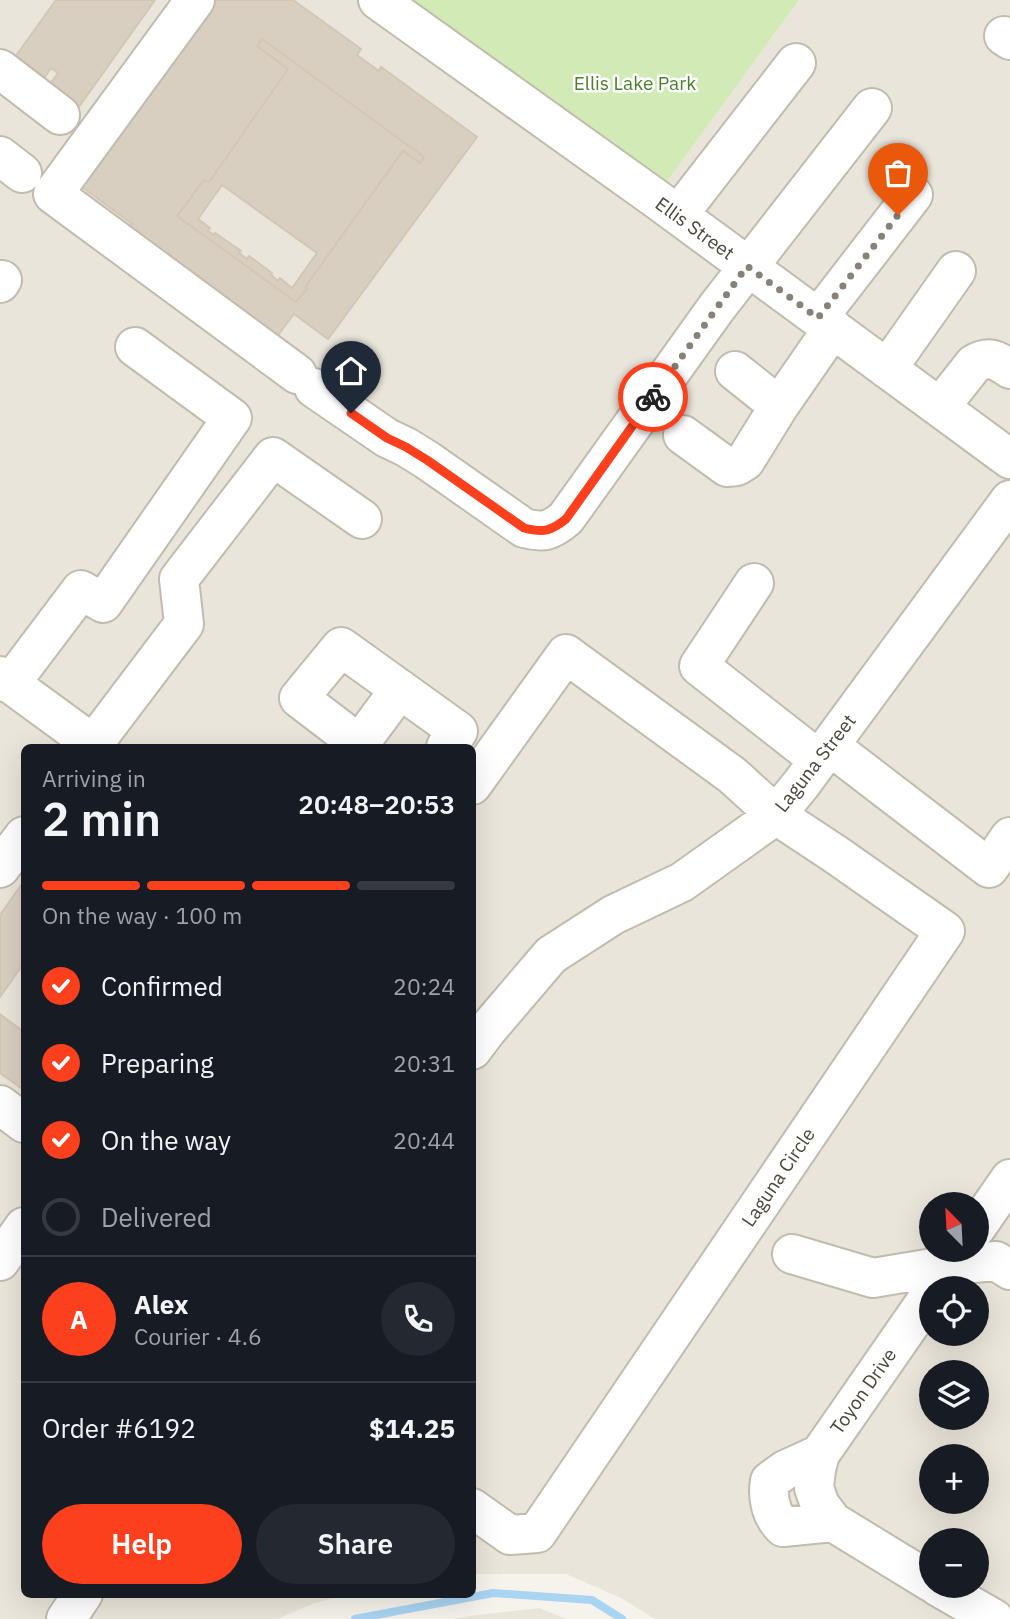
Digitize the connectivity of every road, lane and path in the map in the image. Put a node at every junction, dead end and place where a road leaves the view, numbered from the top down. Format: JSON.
{"nodes":[{"id":1,"x":195,"y":0,"type":"edge"},
{"id":2,"x":378,"y":0,"type":"edge"},
{"id":3,"x":796,"y":63,"type":"dead end"},
{"id":4,"x":0,"y":69,"type":"edge"},
{"id":5,"x":872,"y":108,"type":"dead end"},
{"id":6,"x":60,"y":115,"type":"dead end"},
{"id":7,"x":914,"y":195,"type":"dead end"},
{"id":8,"x":678,"y":215,"type":"junction"},
{"id":9,"x":747,"y":266,"type":"junction"},
{"id":10,"x":956,"y":271,"type":"dead end"},
{"id":11,"x":825,"y":323,"type":"junction"},
{"id":12,"x":135,"y":347,"type":"dead end"},
{"id":13,"x":887,"y":369,"type":"junction"},
{"id":14,"x":1010,"y":369,"type":"edge"},
{"id":15,"x":735,"y":371,"type":"dead end"},
{"id":16,"x":779,"y":406,"type":"junction"},
{"id":17,"x":940,"y":407,"type":"junction"},
{"id":18,"x":683,"y":435,"type":"dead end"},
{"id":19,"x":1010,"y":459,"type":"edge"},
{"id":20,"x":1010,"y":500,"type":"edge"},
{"id":21,"x":362,"y":519,"type":"dead end"},
{"id":22,"x":754,"y":583,"type":"dead end"},
{"id":23,"x":5,"y":680,"type":"edge"},
{"id":24,"x":400,"y":689,"type":"junction"},
{"id":25,"x":91,"y":744,"type":"edge"},
{"id":26,"x":95,"y":744,"type":"edge"},
{"id":27,"x":357,"y":744,"type":"edge"},
{"id":28,"x":361,"y":744,"type":"edge"},
{"id":29,"x":448,"y":744,"type":"edge"},
{"id":30,"x":824,"y":753,"type":"junction"},
{"id":31,"x":476,"y":779,"type":"edge"},
{"id":32,"x":776,"y":815,"type":"junction"},
{"id":33,"x":1010,"y":837,"type":"edge"},
{"id":34,"x":21,"y":839,"type":"edge"},
{"id":35,"x":0,"y":868,"type":"edge"},
{"id":36,"x":477,"y":1033,"type":"edge"},
{"id":37,"x":0,"y":1105,"type":"edge"},
{"id":38,"x":21,"y":1121,"type":"edge"},
{"id":39,"x":1010,"y":1179,"type":"edge"},
{"id":40,"x":989,"y":1209,"type":"edge"},
{"id":41,"x":21,"y":1231,"type":"edge"},
{"id":42,"x":792,"y":1254,"type":"dead end"},
{"id":43,"x":0,"y":1261,"type":"edge"},
{"id":44,"x":1010,"y":1270,"type":"edge"},
{"id":45,"x":945,"y":1274,"type":"edge"},
{"id":46,"x":476,"y":1511,"type":"edge"},
{"id":47,"x":919,"y":1575,"type":"edge"},
{"id":48,"x":80,"y":1598,"type":"edge"},
{"id":49,"x":958,"y":1598,"type":"edge"},
{"id":50,"x":66,"y":1619,"type":"edge"},
{"id":51,"x":994,"y":1619,"type":"edge"}],
"edges":[{"from":1,"to":9,"type":"street"},
{"from":2,"to":8,"type":"street","name":"Ellis Street"},
{"from":3,"to":8,"type":"street"},
{"from":4,"to":6,"type":"street"},
{"from":5,"to":9,"type":"street"},
{"from":7,"to":11,"type":"street"},
{"from":8,"to":9,"type":"street","name":"Ellis Street"},
{"from":9,"to":11,"type":"street","name":"Ellis Street"},
{"from":10,"to":13,"type":"street"},
{"from":11,"to":13,"type":"street","name":"Ellis Street"},
{"from":11,"to":16,"type":"street"},
{"from":12,"to":23,"type":"street"},
{"from":13,"to":17,"type":"street","name":"Ellis Street"},
{"from":14,"to":17,"type":"street"},
{"from":15,"to":16,"type":"street"},
{"from":16,"to":18,"type":"street"},
{"from":17,"to":19,"type":"street","name":"Ellis Street"},
{"from":20,"to":30,"type":"street","name":"Laguna Street"},
{"from":21,"to":26,"type":"street"},
{"from":22,"to":30,"type":"street"},
{"from":23,"to":25,"type":"street"},
{"from":24,"to":27,"type":"street"},
{"from":24,"to":28,"type":"street"},
{"from":24,"to":29,"type":"street"},
{"from":30,"to":32,"type":"street","name":"Laguna Street"},
{"from":30,"to":33,"type":"street"},
{"from":31,"to":32,"type":"street"},
{"from":32,"to":36,"type":"street","name":"Laguna Street"},
{"from":32,"to":46,"type":"street","name":"Laguna Circle"},
{"from":34,"to":35,"type":"street"},
{"from":37,"to":38,"type":"street"},
{"from":39,"to":40,"type":"street"},
{"from":41,"to":43,"type":"street"},
{"from":42,"to":45,"type":"street"},
{"from":44,"to":45,"type":"street"},
{"from":45,"to":47,"type":"street","name":"Toyon Drive"},
{"from":48,"to":50,"type":"street"},
{"from":49,"to":51,"type":"street"}]}
